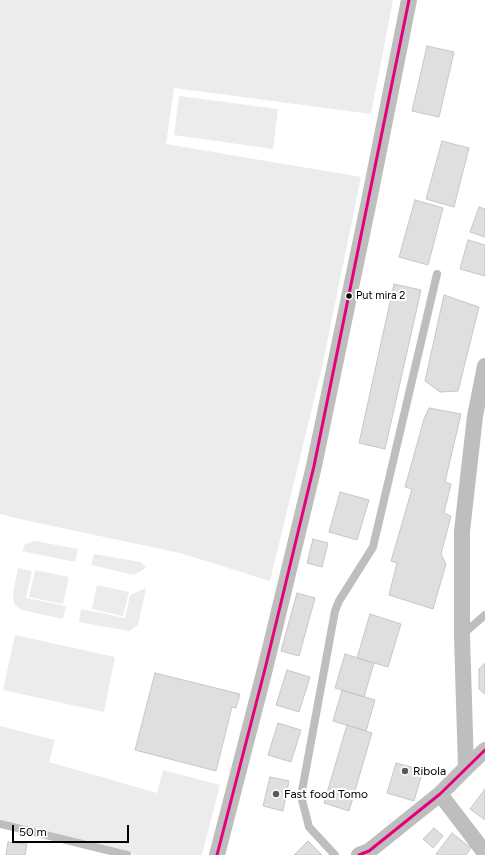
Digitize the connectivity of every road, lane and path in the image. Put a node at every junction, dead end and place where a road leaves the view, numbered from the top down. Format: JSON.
{"nodes":[{"id":1,"x":409,"y":0,"type":"edge"},
{"id":2,"x":437,"y":274,"type":"dead end"},
{"id":3,"x":485,"y":366,"type":"edge"},
{"id":4,"x":480,"y":417,"type":"edge"},
{"id":5,"x":485,"y":615,"type":"edge"},
{"id":6,"x":462,"y":636,"type":"junction"},
{"id":7,"x":485,"y":750,"type":"edge"},
{"id":8,"x":466,"y":768,"type":"junction"},
{"id":9,"x":440,"y":794,"type":"junction"},
{"id":10,"x":0,"y":824,"type":"edge"},
{"id":11,"x":485,"y":853,"type":"edge"},
{"id":12,"x":366,"y":854,"type":"edge"},
{"id":13,"x":127,"y":855,"type":"edge"},
{"id":14,"x":216,"y":855,"type":"edge"},
{"id":15,"x":335,"y":855,"type":"edge"}],
"edges":[{"from":1,"to":14,"type":"street"},
{"from":2,"to":15,"type":"lane"},
{"from":3,"to":4,"type":"street"},
{"from":4,"to":6,"type":"street"},
{"from":5,"to":6,"type":"lane"},
{"from":6,"to":8,"type":"street"},
{"from":7,"to":8,"type":"street"},
{"from":8,"to":9,"type":"street"},
{"from":9,"to":11,"type":"street"},
{"from":9,"to":12,"type":"street"},
{"from":10,"to":13,"type":"lane"}]}
